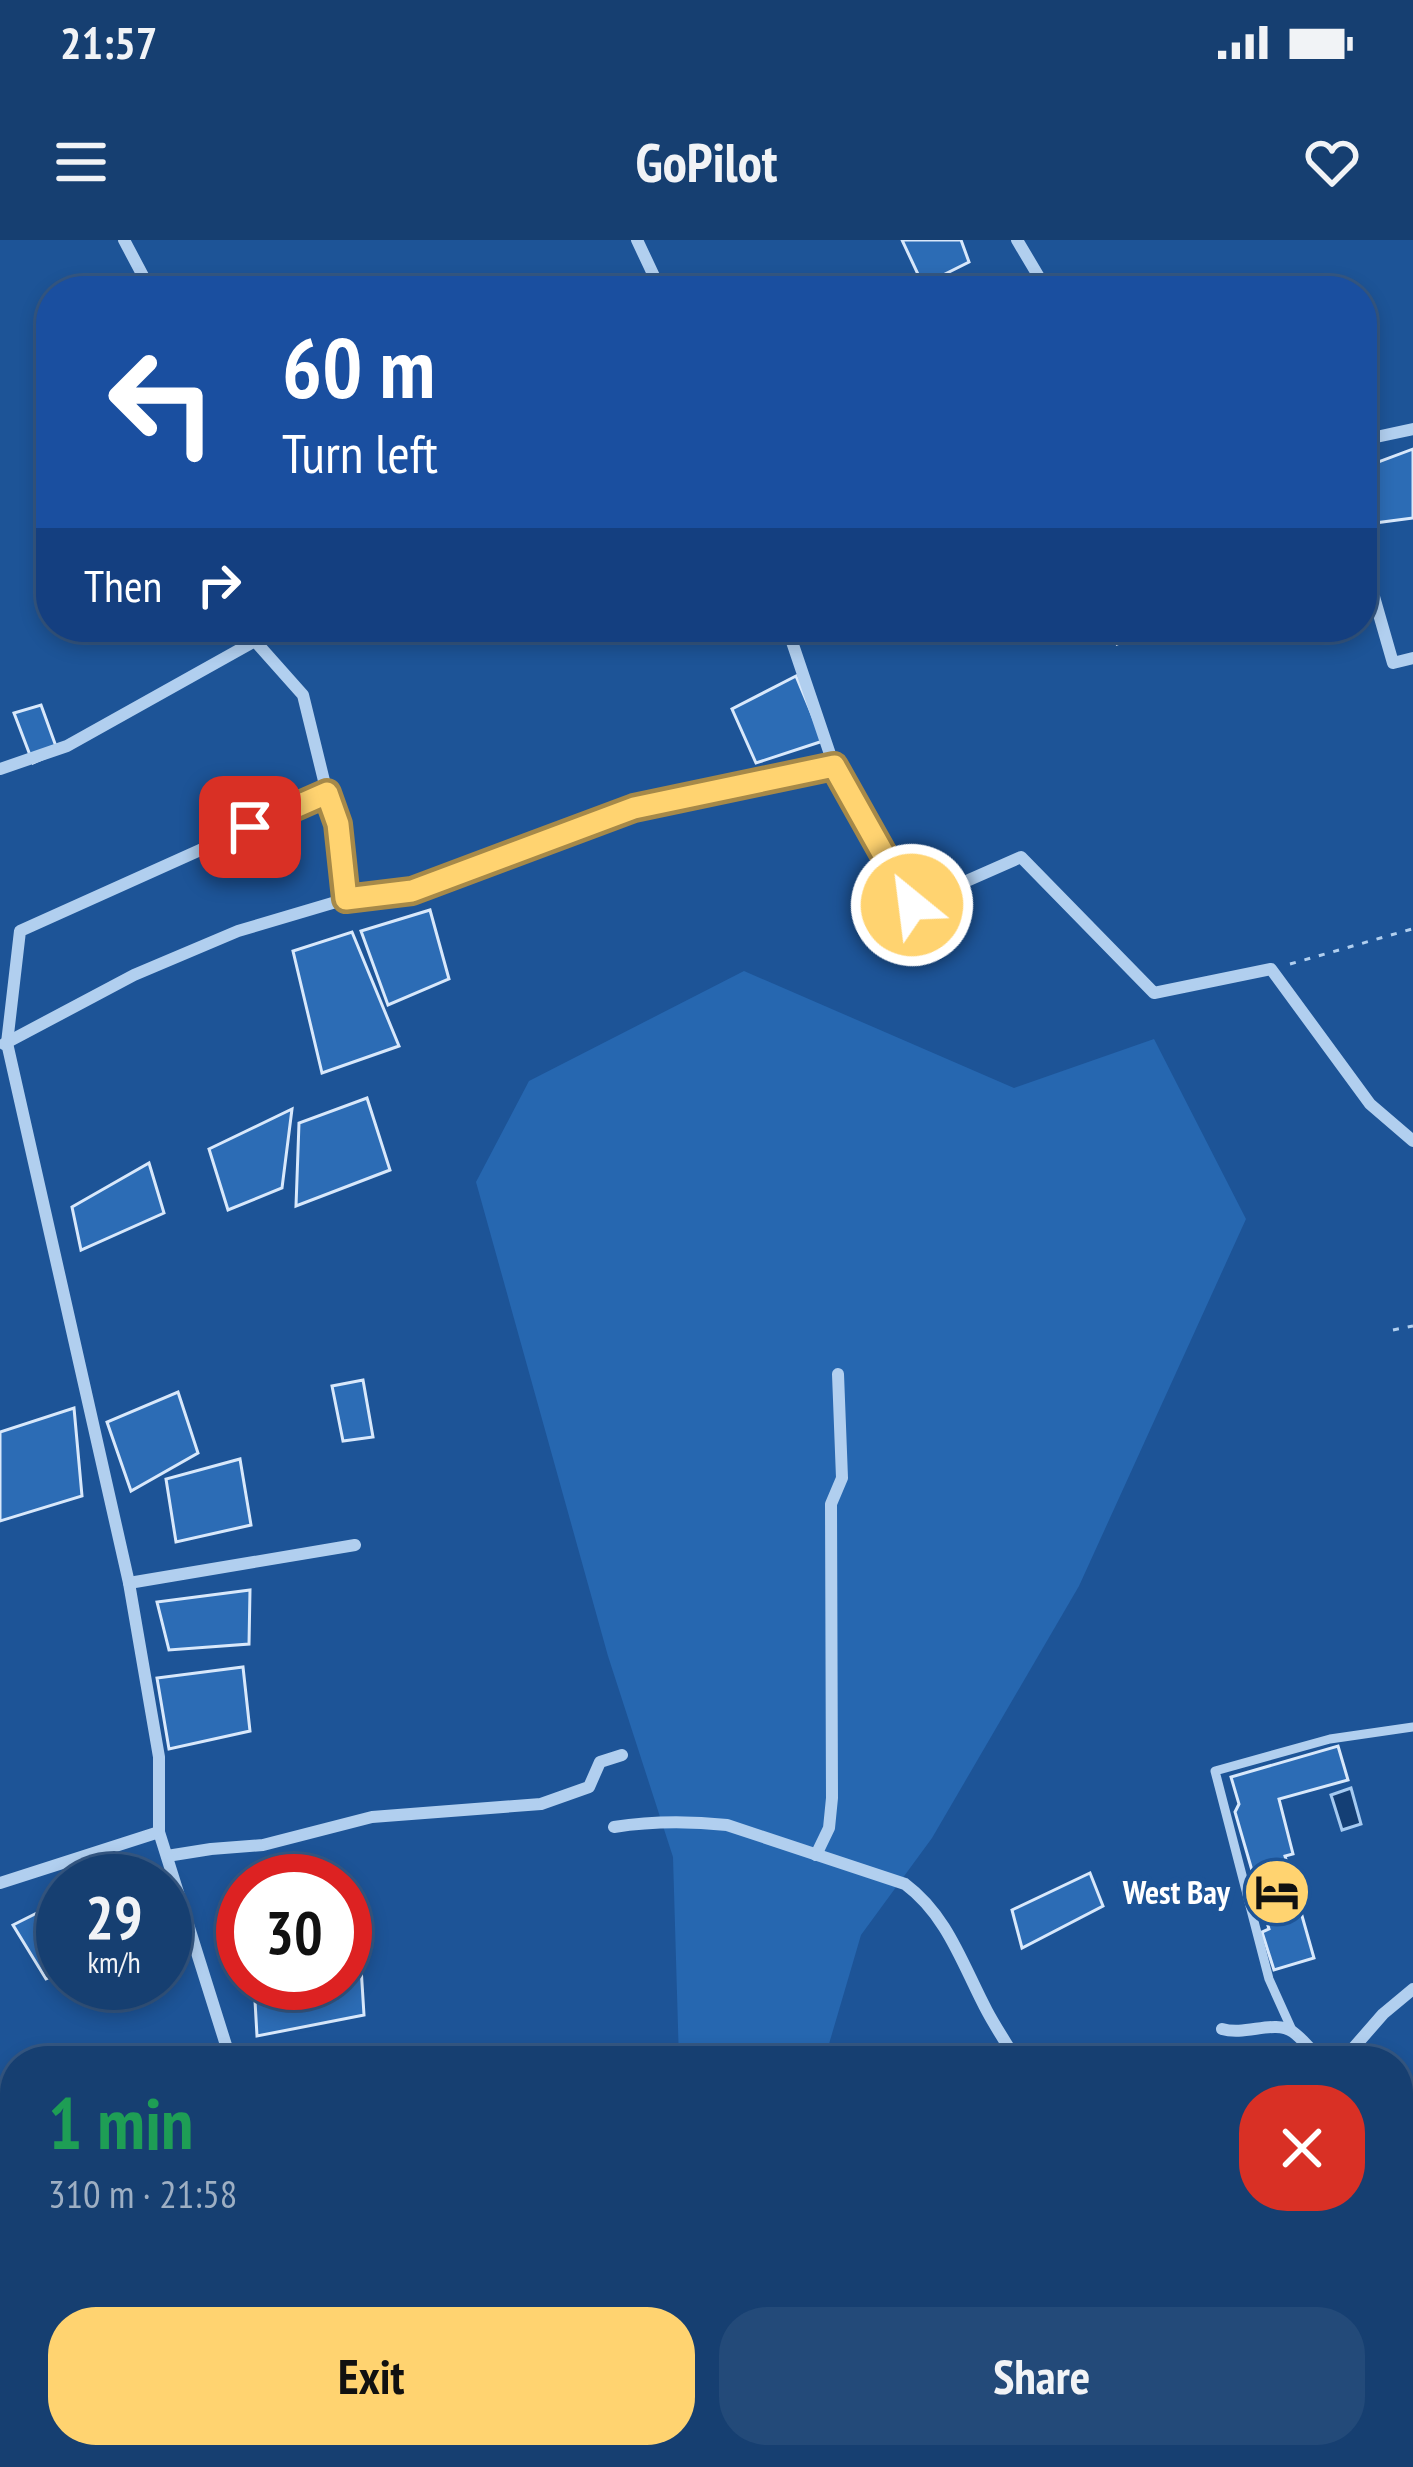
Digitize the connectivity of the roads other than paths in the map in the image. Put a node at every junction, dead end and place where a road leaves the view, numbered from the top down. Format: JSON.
{"nodes":[{"id":1,"x":124,"y":240,"type":"edge"},
{"id":2,"x":637,"y":240,"type":"edge"},
{"id":3,"x":1018,"y":240,"type":"edge"},
{"id":4,"x":143,"y":276,"type":"edge"},
{"id":5,"x":654,"y":276,"type":"edge"},
{"id":6,"x":1038,"y":276,"type":"edge"},
{"id":7,"x":1413,"y":429,"type":"edge"},
{"id":8,"x":1377,"y":437,"type":"edge"},
{"id":9,"x":1377,"y":607,"type":"edge"},
{"id":10,"x":242,"y":642,"type":"edge"},
{"id":11,"x":261,"y":642,"type":"edge"},
{"id":12,"x":792,"y":642,"type":"edge"},
{"id":13,"x":1413,"y":658,"type":"edge"},
{"id":14,"x":834,"y":766,"type":"junction"},
{"id":15,"x":0,"y":769,"type":"edge"},
{"id":16,"x":327,"y":793,"type":"junction"},
{"id":17,"x":346,"y":899,"type":"junction"},
{"id":18,"x":4,"y":1045,"type":"edge"},
{"id":19,"x":1413,"y":1141,"type":"edge"},
{"id":20,"x":838,"y":1374,"type":"dead end"},
{"id":21,"x":356,"y":1546,"type":"dead end"},
{"id":22,"x":129,"y":1582,"type":"junction"},
{"id":23,"x":1413,"y":1727,"type":"edge"},
{"id":24,"x":622,"y":1754,"type":"dead end"},
{"id":25,"x":614,"y":1827,"type":"dead end"},
{"id":26,"x":159,"y":1832,"type":"junction"},
{"id":27,"x":166,"y":1854,"type":"edge"},
{"id":28,"x":180,"y":1854,"type":"edge"},
{"id":29,"x":816,"y":1855,"type":"junction"},
{"id":30,"x":0,"y":1882,"type":"edge"},
{"id":31,"x":192,"y":1936,"type":"edge"},
{"id":32,"x":1413,"y":1988,"type":"edge"},
{"id":33,"x":1222,"y":2029,"type":"dead end"},
{"id":34,"x":1293,"y":2032,"type":"junction"},
{"id":35,"x":226,"y":2046,"type":"edge"},
{"id":36,"x":1008,"y":2046,"type":"edge"},
{"id":37,"x":1307,"y":2046,"type":"edge"},
{"id":38,"x":1355,"y":2046,"type":"edge"}],
"edges":[{"from":1,"to":4,"type":"street"},
{"from":2,"to":5,"type":"street"},
{"from":3,"to":6,"type":"street"},
{"from":7,"to":8,"type":"street"},
{"from":9,"to":13,"type":"street"},
{"from":10,"to":15,"type":"street"},
{"from":11,"to":16,"type":"street"},
{"from":12,"to":14,"type":"street"},
{"from":14,"to":17,"type":"street"},
{"from":14,"to":19,"type":"street"},
{"from":16,"to":17,"type":"street"},
{"from":16,"to":18,"type":"street"},
{"from":17,"to":18,"type":"street"},
{"from":18,"to":22,"type":"street"},
{"from":20,"to":29,"type":"street"},
{"from":21,"to":22,"type":"street"},
{"from":22,"to":26,"type":"street"},
{"from":23,"to":34,"type":"lane"},
{"from":24,"to":28,"type":"street"},
{"from":25,"to":29,"type":"street"},
{"from":26,"to":27,"type":"street"},
{"from":26,"to":30,"type":"street"},
{"from":29,"to":36,"type":"street"},
{"from":31,"to":35,"type":"street"},
{"from":32,"to":38,"type":"street"},
{"from":33,"to":34,"type":"street"},
{"from":34,"to":37,"type":"street"}]}
